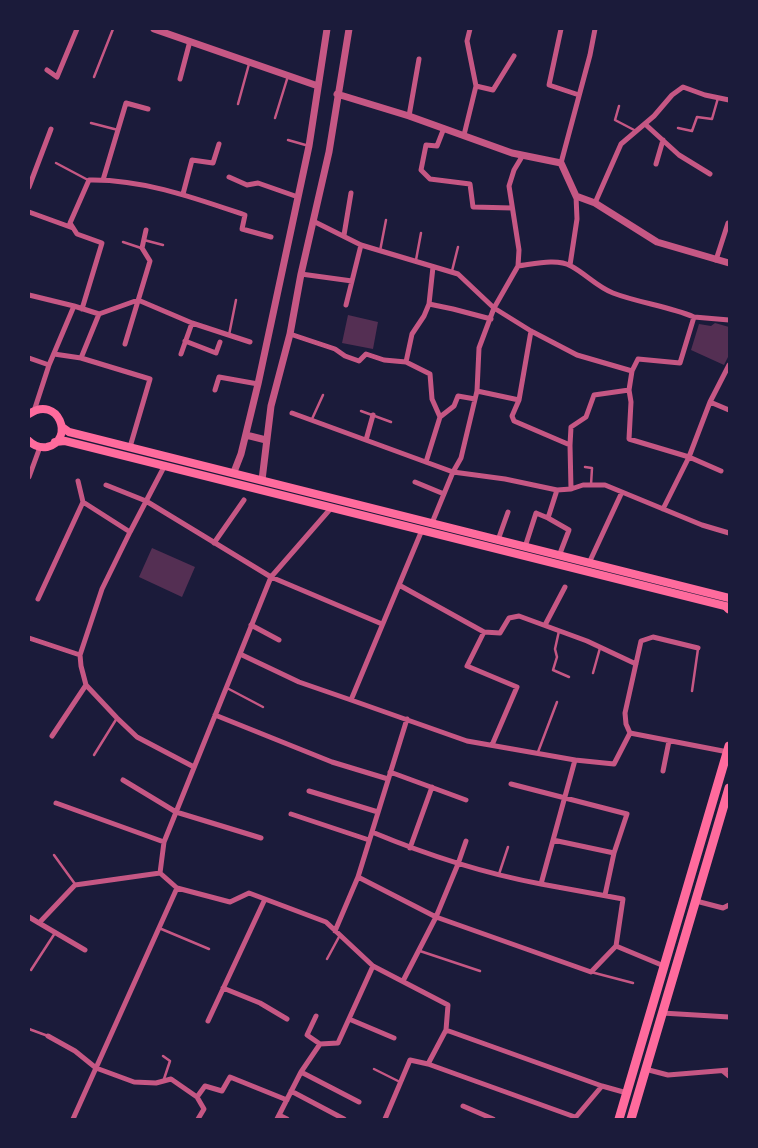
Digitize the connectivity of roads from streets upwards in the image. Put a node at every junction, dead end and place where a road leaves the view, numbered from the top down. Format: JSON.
{"nodes":[{"id":1,"x":77,"y":29,"type":"edge"},
{"id":2,"x":154,"y":29,"type":"edge"},
{"id":3,"x":327,"y":29,"type":"edge"},
{"id":4,"x":349,"y":29,"type":"edge"},
{"id":5,"x":470,"y":29,"type":"edge"},
{"id":6,"x":561,"y":29,"type":"edge"},
{"id":7,"x":595,"y":29,"type":"edge"},
{"id":8,"x":163,"y":30,"type":"edge"},
{"id":9,"x":190,"y":42,"type":"junction"},
{"id":10,"x":514,"y":56,"type":"dead end"},
{"id":11,"x":419,"y":59,"type":"dead end"},
{"id":12,"x":47,"y":70,"type":"dead end"},
{"id":13,"x":180,"y":79,"type":"dead end"},
{"id":14,"x":318,"y":86,"type":"junction"},
{"id":15,"x":476,"y":86,"type":"junction"},
{"id":16,"x":338,"y":94,"type":"junction"},
{"id":17,"x":579,"y":95,"type":"junction"},
{"id":18,"x":729,"y":100,"type":"edge"},
{"id":19,"x":148,"y":109,"type":"dead end"},
{"id":20,"x":409,"y":116,"type":"junction"},
{"id":21,"x":645,"y":124,"type":"junction"},
{"id":22,"x":444,"y":128,"type":"junction"},
{"id":23,"x":51,"y":129,"type":"dead end"},
{"id":24,"x":464,"y":135,"type":"junction"},
{"id":25,"x":663,"y":140,"type":"junction"},
{"id":26,"x":219,"y":144,"type":"dead end"},
{"id":27,"x":523,"y":155,"type":"junction"},
{"id":28,"x":561,"y":163,"type":"junction"},
{"id":29,"x":656,"y":164,"type":"dead end"},
{"id":30,"x":710,"y":174,"type":"dead end"},
{"id":31,"x":229,"y":177,"type":"dead end"},
{"id":32,"x":103,"y":180,"type":"junction"},
{"id":33,"x":29,"y":187,"type":"edge"},
{"id":34,"x":351,"y":193,"type":"dead end"},
{"id":35,"x":183,"y":194,"type":"junction"},
{"id":36,"x":576,"y":196,"type":"junction"},
{"id":37,"x":298,"y":197,"type":"junction"},
{"id":38,"x":595,"y":203,"type":"junction"},
{"id":39,"x":512,"y":208,"type":"junction"},
{"id":40,"x":29,"y":212,"type":"edge"},
{"id":41,"x":314,"y":221,"type":"junction"},
{"id":42,"x":728,"y":223,"type":"dead end"},
{"id":43,"x":74,"y":228,"type":"junction"},
{"id":44,"x":146,"y":230,"type":"dead end"},
{"id":45,"x":344,"y":235,"type":"junction"},
{"id":46,"x":271,"y":237,"type":"dead end"},
{"id":47,"x":361,"y":245,"type":"junction"},
{"id":48,"x":716,"y":260,"type":"junction"},
{"id":49,"x":729,"y":263,"type":"edge"},
{"id":50,"x":570,"y":265,"type":"junction"},
{"id":51,"x":518,"y":266,"type":"junction"},
{"id":52,"x":433,"y":267,"type":"junction"},
{"id":53,"x":301,"y":274,"type":"junction"},
{"id":54,"x":352,"y":281,"type":"junction"},
{"id":55,"x":29,"y":296,"type":"edge"},
{"id":56,"x":138,"y":300,"type":"junction"},
{"id":57,"x":429,"y":304,"type":"junction"},
{"id":58,"x":346,"y":305,"type":"dead end"},
{"id":59,"x":74,"y":306,"type":"junction"},
{"id":60,"x":494,"y":308,"type":"junction"},
{"id":61,"x":82,"y":309,"type":"junction"},
{"id":62,"x":99,"y":314,"type":"junction"},
{"id":63,"x":694,"y":317,"type":"junction"},
{"id":64,"x":491,"y":319,"type":"junction"},
{"id":65,"x":729,"y":320,"type":"edge"},
{"id":66,"x":192,"y":323,"type":"junction"},
{"id":67,"x":531,"y":332,"type":"junction"},
{"id":68,"x":290,"y":334,"type":"junction"},
{"id":69,"x":185,"y":341,"type":"junction"},
{"id":70,"x":220,"y":342,"type":"dead end"},
{"id":71,"x":250,"y":342,"type":"dead end"},
{"id":72,"x":125,"y":344,"type":"dead end"},
{"id":73,"x":54,"y":354,"type":"junction"},
{"id":74,"x":180,"y":354,"type":"dead end"},
{"id":75,"x":29,"y":358,"type":"edge"},
{"id":76,"x":81,"y":358,"type":"junction"},
{"id":77,"x":406,"y":362,"type":"junction"},
{"id":78,"x":49,"y":365,"type":"junction"},
{"id":79,"x":729,"y":367,"type":"edge"},
{"id":80,"x":632,"y":371,"type":"junction"},
{"id":81,"x":258,"y":384,"type":"junction"},
{"id":82,"x":215,"y":390,"type":"dead end"},
{"id":83,"x":629,"y":390,"type":"junction"},
{"id":84,"x":477,"y":391,"type":"junction"},
{"id":85,"x":475,"y":399,"type":"junction"},
{"id":86,"x":520,"y":400,"type":"junction"},
{"id":87,"x":710,"y":402,"type":"junction"},
{"id":88,"x":729,"y":410,"type":"edge"},
{"id":89,"x":31,"y":413,"type":"edge"},
{"id":90,"x":292,"y":413,"type":"dead end"},
{"id":91,"x":373,"y":415,"type":"road end"},
{"id":92,"x":440,"y":416,"type":"junction"},
{"id":93,"x":62,"y":427,"type":"junction"},
{"id":94,"x":246,"y":435,"type":"junction"},
{"id":95,"x":266,"y":440,"type":"junction"},
{"id":96,"x":366,"y":440,"type":"junction"},
{"id":97,"x":29,"y":441,"type":"edge"},
{"id":98,"x":55,"y":442,"type":"junction"},
{"id":99,"x":570,"y":445,"type":"junction"},
{"id":100,"x":40,"y":447,"type":"junction"},
{"id":101,"x":130,"y":447,"type":"junction"},
{"id":102,"x":689,"y":457,"type":"junction"},
{"id":103,"x":426,"y":462,"type":"junction"},
{"id":104,"x":165,"y":465,"type":"junction"},
{"id":105,"x":721,"y":471,"type":"dead end"},
{"id":106,"x":234,"y":472,"type":"junction"},
{"id":107,"x":453,"y":472,"type":"junction"},
{"id":108,"x":29,"y":477,"type":"edge"},
{"id":109,"x":262,"y":480,"type":"junction"},
{"id":110,"x":78,"y":481,"type":"dead end"},
{"id":111,"x":415,"y":482,"type":"dead end"},
{"id":112,"x":106,"y":485,"type":"dead end"},
{"id":113,"x":571,"y":489,"type":"junction"},
{"id":114,"x":557,"y":490,"type":"junction"},
{"id":115,"x":622,"y":492,"type":"junction"},
{"id":116,"x":444,"y":494,"type":"junction"},
{"id":117,"x":244,"y":500,"type":"dead end"},
{"id":118,"x":146,"y":501,"type":"junction"},
{"id":119,"x":83,"y":502,"type":"junction"},
{"id":120,"x":332,"y":507,"type":"junction"},
{"id":121,"x":663,"y":509,"type":"junction"},
{"id":122,"x":508,"y":512,"type":"dead end"},
{"id":123,"x":548,"y":518,"type":"junction"},
{"id":124,"x":432,"y":523,"type":"junction"},
{"id":125,"x":422,"y":530,"type":"junction"},
{"id":126,"x":130,"y":532,"type":"junction"},
{"id":127,"x":729,"y":533,"type":"edge"},
{"id":128,"x":498,"y":540,"type":"junction"},
{"id":129,"x":214,"y":542,"type":"junction"},
{"id":130,"x":525,"y":547,"type":"junction"},
{"id":131,"x":559,"y":556,"type":"junction"},
{"id":132,"x":589,"y":564,"type":"junction"},
{"id":133,"x":271,"y":577,"type":"junction"},
{"id":134,"x":399,"y":585,"type":"junction"},
{"id":135,"x":565,"y":587,"type":"dead end"},
{"id":136,"x":38,"y":599,"type":"dead end"},
{"id":137,"x":729,"y":605,"type":"edge"},
{"id":138,"x":382,"y":624,"type":"junction"},
{"id":139,"x":251,"y":625,"type":"junction"},
{"id":140,"x":545,"y":625,"type":"junction"},
{"id":141,"x":484,"y":632,"type":"junction"},
{"id":142,"x":29,"y":638,"type":"edge"},
{"id":143,"x":279,"y":640,"type":"dead end"},
{"id":144,"x":698,"y":648,"type":"road end"},
{"id":145,"x":240,"y":654,"type":"junction"},
{"id":146,"x":80,"y":655,"type":"junction"},
{"id":147,"x":636,"y":664,"type":"junction"},
{"id":148,"x":86,"y":685,"type":"junction"},
{"id":149,"x":350,"y":700,"type":"junction"},
{"id":150,"x":215,"y":715,"type":"junction"},
{"id":151,"x":407,"y":719,"type":"junction"},
{"id":152,"x":630,"y":734,"type":"junction"},
{"id":153,"x":52,"y":736,"type":"dead end"},
{"id":154,"x":669,"y":741,"type":"junction"},
{"id":155,"x":492,"y":745,"type":"junction"},
{"id":156,"x":728,"y":749,"type":"edge"},
{"id":157,"x":575,"y":760,"type":"junction"},
{"id":158,"x":194,"y":767,"type":"junction"},
{"id":159,"x":663,"y":771,"type":"dead end"},
{"id":160,"x":390,"y":772,"type":"junction"},
{"id":161,"x":388,"y":779,"type":"junction"},
{"id":162,"x":123,"y":780,"type":"dead end"},
{"id":163,"x":511,"y":784,"type":"dead end"},
{"id":164,"x":432,"y":787,"type":"junction"},
{"id":165,"x":729,"y":788,"type":"edge"},
{"id":166,"x":310,"y":792,"type":"dead end"},
{"id":167,"x":565,"y":797,"type":"junction"},
{"id":168,"x":466,"y":800,"type":"dead end"},
{"id":169,"x":56,"y":803,"type":"dead end"},
{"id":170,"x":176,"y":812,"type":"junction"},
{"id":171,"x":378,"y":812,"type":"junction"},
{"id":172,"x":291,"y":814,"type":"dead end"},
{"id":173,"x":372,"y":832,"type":"junction"},
{"id":174,"x":261,"y":838,"type":"dead end"},
{"id":175,"x":369,"y":840,"type":"junction"},
{"id":176,"x":553,"y":840,"type":"junction"},
{"id":177,"x":466,"y":841,"type":"dead end"},
{"id":178,"x":164,"y":842,"type":"junction"},
{"id":179,"x":410,"y":848,"type":"junction"},
{"id":180,"x":614,"y":853,"type":"junction"},
{"id":181,"x":458,"y":864,"type":"junction"},
{"id":182,"x":160,"y":873,"type":"junction"},
{"id":183,"x":358,"y":877,"type":"junction"},
{"id":184,"x":541,"y":884,"type":"junction"},
{"id":185,"x":177,"y":888,"type":"junction"},
{"id":186,"x":605,"y":895,"type":"junction"},
{"id":187,"x":265,"y":899,"type":"junction"},
{"id":188,"x":696,"y":901,"type":"junction"},
{"id":189,"x":729,"y":906,"type":"edge"},
{"id":190,"x":29,"y":917,"type":"edge"},
{"id":191,"x":436,"y":917,"type":"junction"},
{"id":192,"x":39,"y":922,"type":"junction"},
{"id":193,"x":335,"y":931,"type":"junction"},
{"id":194,"x":616,"y":946,"type":"junction"},
{"id":195,"x":84,"y":950,"type":"dead end"},
{"id":196,"x":373,"y":966,"type":"junction"},
{"id":197,"x":664,"y":966,"type":"junction"},
{"id":198,"x":403,"y":981,"type":"junction"},
{"id":199,"x":223,"y":988,"type":"junction"},
{"id":200,"x":662,"y":1014,"type":"junction"},
{"id":201,"x":316,"y":1016,"type":"dead end"},
{"id":202,"x":729,"y":1017,"type":"edge"},
{"id":203,"x":288,"y":1019,"type":"dead end"},
{"id":204,"x":348,"y":1019,"type":"junction"},
{"id":205,"x":208,"y":1021,"type":"dead end"},
{"id":206,"x":446,"y":1030,"type":"junction"},
{"id":207,"x":48,"y":1036,"type":"road end"},
{"id":208,"x":394,"y":1038,"type":"dead end"},
{"id":209,"x":320,"y":1044,"type":"junction"},
{"id":210,"x":428,"y":1064,"type":"junction"},
{"id":211,"x":96,"y":1068,"type":"junction"},
{"id":212,"x":645,"y":1069,"type":"junction"},
{"id":213,"x":729,"y":1070,"type":"edge"},
{"id":214,"x":723,"y":1071,"type":"junction"},
{"id":215,"x":301,"y":1072,"type":"junction"},
{"id":216,"x":729,"y":1076,"type":"edge"},
{"id":217,"x":602,"y":1086,"type":"junction"},
{"id":218,"x":291,"y":1091,"type":"junction"},
{"id":219,"x":627,"y":1093,"type":"junction"},
{"id":220,"x":197,"y":1097,"type":"junction"},
{"id":221,"x":287,"y":1100,"type":"junction"},
{"id":222,"x":359,"y":1102,"type":"dead end"},
{"id":223,"x":463,"y":1106,"type":"dead end"},
{"id":224,"x":278,"y":1117,"type":"edge"},
{"id":225,"x":574,"y":1118,"type":"edge"},
{"id":226,"x":73,"y":1119,"type":"edge"},
{"id":227,"x":198,"y":1119,"type":"edge"},
{"id":228,"x":286,"y":1119,"type":"edge"},
{"id":229,"x":344,"y":1119,"type":"edge"},
{"id":230,"x":385,"y":1119,"type":"edge"},
{"id":231,"x":493,"y":1119,"type":"edge"},
{"id":232,"x":619,"y":1119,"type":"edge"},
{"id":233,"x":631,"y":1119,"type":"edge"}],
"edges":[{"from":1,"to":12,"type":"street"},
{"from":2,"to":8,"type":"street"},
{"from":3,"to":14,"type":"street"},
{"from":4,"to":16,"type":"street"},
{"from":5,"to":15,"type":"street"},
{"from":6,"to":17,"type":"street"},
{"from":7,"to":17,"type":"street"},
{"from":8,"to":9,"type":"street"},
{"from":9,"to":13,"type":"street"},
{"from":9,"to":14,"type":"street"},
{"from":10,"to":15,"type":"street"},
{"from":11,"to":20,"type":"street"},
{"from":14,"to":37,"type":"street"},
{"from":15,"to":24,"type":"street"},
{"from":16,"to":20,"type":"street"},
{"from":16,"to":41,"type":"street"},
{"from":17,"to":28,"type":"street"},
{"from":18,"to":21,"type":"street"},
{"from":19,"to":32,"type":"street"},
{"from":20,"to":22,"type":"street"},
{"from":21,"to":25,"type":"street"},
{"from":21,"to":38,"type":"street"},
{"from":22,"to":24,"type":"street"},
{"from":22,"to":39,"type":"street"},
{"from":23,"to":33,"type":"street"},
{"from":24,"to":27,"type":"street"},
{"from":25,"to":29,"type":"street"},
{"from":25,"to":30,"type":"street"},
{"from":26,"to":35,"type":"street"},
{"from":27,"to":28,"type":"street"},
{"from":27,"to":39,"type":"street"},
{"from":28,"to":36,"type":"street"},
{"from":31,"to":37,"type":"street"},
{"from":32,"to":35,"type":"street"},
{"from":32,"to":43,"type":"street"},
{"from":34,"to":45,"type":"street"},
{"from":35,"to":46,"type":"street"},
{"from":36,"to":38,"type":"street"},
{"from":36,"to":50,"type":"street"},
{"from":37,"to":81,"type":"street"},
{"from":38,"to":48,"type":"street"},
{"from":39,"to":51,"type":"street"},
{"from":40,"to":43,"type":"street"},
{"from":41,"to":45,"type":"street"},
{"from":41,"to":53,"type":"street"},
{"from":42,"to":48,"type":"street"},
{"from":43,"to":61,"type":"street"},
{"from":44,"to":56,"type":"street"},
{"from":45,"to":47,"type":"street"},
{"from":47,"to":52,"type":"street"},
{"from":47,"to":54,"type":"street"},
{"from":48,"to":49,"type":"street"},
{"from":50,"to":51,"type":"street"},
{"from":50,"to":63,"type":"street"},
{"from":51,"to":60,"type":"street"},
{"from":52,"to":57,"type":"street"},
{"from":52,"to":60,"type":"street"},
{"from":53,"to":54,"type":"street"},
{"from":53,"to":68,"type":"street"},
{"from":54,"to":58,"type":"street"},
{"from":55,"to":59,"type":"street"},
{"from":56,"to":62,"type":"street"},
{"from":56,"to":66,"type":"street"},
{"from":56,"to":72,"type":"street"},
{"from":57,"to":64,"type":"street"},
{"from":57,"to":77,"type":"street"},
{"from":59,"to":61,"type":"street"},
{"from":59,"to":73,"type":"street"},
{"from":60,"to":64,"type":"street"},
{"from":60,"to":67,"type":"street"},
{"from":61,"to":62,"type":"street"},
{"from":62,"to":76,"type":"street"},
{"from":63,"to":65,"type":"street"},
{"from":63,"to":80,"type":"street"},
{"from":64,"to":84,"type":"street"},
{"from":66,"to":69,"type":"street"},
{"from":66,"to":71,"type":"street"},
{"from":67,"to":80,"type":"street"},
{"from":67,"to":86,"type":"street"},
{"from":68,"to":77,"type":"street"},
{"from":68,"to":95,"type":"street"},
{"from":69,"to":70,"type":"street"},
{"from":69,"to":74,"type":"street"},
{"from":73,"to":76,"type":"street"},
{"from":73,"to":78,"type":"street"},
{"from":75,"to":78,"type":"street"},
{"from":76,"to":101,"type":"street"},
{"from":77,"to":92,"type":"street"},
{"from":78,"to":89,"type":"street"},
{"from":79,"to":87,"type":"street"},
{"from":80,"to":83,"type":"street"},
{"from":81,"to":82,"type":"street"},
{"from":81,"to":94,"type":"street"},
{"from":83,"to":99,"type":"street"},
{"from":83,"to":102,"type":"street"},
{"from":84,"to":85,"type":"street"},
{"from":84,"to":86,"type":"street"},
{"from":85,"to":92,"type":"street"},
{"from":85,"to":107,"type":"street"},
{"from":86,"to":99,"type":"street"},
{"from":87,"to":88,"type":"street"},
{"from":87,"to":102,"type":"street"},
{"from":89,"to":93,"type":"main road"},
{"from":90,"to":96,"type":"street"},
{"from":91,"to":96,"type":"street"},
{"from":92,"to":103,"type":"street"},
{"from":93,"to":98,"type":"main road"},
{"from":93,"to":101,"type":"main road"},
{"from":94,"to":95,"type":"street"},
{"from":94,"to":106,"type":"street"},
{"from":95,"to":109,"type":"street"},
{"from":96,"to":103,"type":"street"},
{"from":97,"to":100,"type":"main road"},
{"from":98,"to":100,"type":"main road"},
{"from":98,"to":104,"type":"main road"},
{"from":99,"to":113,"type":"street"},
{"from":100,"to":108,"type":"street"},
{"from":101,"to":106,"type":"main road"},
{"from":102,"to":105,"type":"street"},
{"from":102,"to":121,"type":"street"},
{"from":103,"to":107,"type":"street"},
{"from":104,"to":118,"type":"street"},
{"from":104,"to":120,"type":"main road"},
{"from":106,"to":109,"type":"main road"},
{"from":107,"to":114,"type":"street"},
{"from":107,"to":116,"type":"street"},
{"from":109,"to":124,"type":"main road"},
{"from":110,"to":119,"type":"street"},
{"from":111,"to":116,"type":"street"},
{"from":112,"to":118,"type":"street"},
{"from":113,"to":114,"type":"street"},
{"from":113,"to":115,"type":"street"},
{"from":114,"to":123,"type":"street"},
{"from":115,"to":121,"type":"street"},
{"from":115,"to":132,"type":"street"},
{"from":116,"to":124,"type":"street"},
{"from":117,"to":129,"type":"street"},
{"from":118,"to":126,"type":"street"},
{"from":118,"to":129,"type":"street"},
{"from":119,"to":126,"type":"street"},
{"from":119,"to":136,"type":"street"},
{"from":120,"to":125,"type":"main road"},
{"from":120,"to":133,"type":"street"},
{"from":121,"to":127,"type":"street"},
{"from":122,"to":128,"type":"street"},
{"from":123,"to":130,"type":"street"},
{"from":123,"to":131,"type":"street"},
{"from":124,"to":128,"type":"main road"},
{"from":125,"to":134,"type":"street"},
{"from":125,"to":137,"type":"main road"},
{"from":126,"to":146,"type":"street"},
{"from":128,"to":130,"type":"main road"},
{"from":129,"to":133,"type":"street"},
{"from":130,"to":131,"type":"main road"},
{"from":131,"to":132,"type":"main road"},
{"from":132,"to":137,"type":"main road"},
{"from":133,"to":138,"type":"street"},
{"from":133,"to":139,"type":"street"},
{"from":134,"to":138,"type":"street"},
{"from":134,"to":141,"type":"street"},
{"from":135,"to":140,"type":"street"},
{"from":138,"to":149,"type":"street"},
{"from":139,"to":143,"type":"street"},
{"from":139,"to":145,"type":"street"},
{"from":140,"to":141,"type":"street"},
{"from":140,"to":147,"type":"street"},
{"from":141,"to":155,"type":"street"},
{"from":142,"to":146,"type":"street"},
{"from":144,"to":147,"type":"street"},
{"from":145,"to":149,"type":"street"},
{"from":145,"to":150,"type":"street"},
{"from":146,"to":148,"type":"street"},
{"from":147,"to":152,"type":"street"},
{"from":148,"to":153,"type":"street"},
{"from":148,"to":158,"type":"street"},
{"from":149,"to":151,"type":"street"},
{"from":150,"to":158,"type":"street"},
{"from":150,"to":161,"type":"street"},
{"from":151,"to":155,"type":"street"},
{"from":151,"to":160,"type":"street"},
{"from":152,"to":154,"type":"street"},
{"from":152,"to":157,"type":"street"},
{"from":154,"to":156,"type":"street"},
{"from":154,"to":159,"type":"street"},
{"from":155,"to":157,"type":"street"},
{"from":156,"to":197,"type":"main road"},
{"from":157,"to":167,"type":"street"},
{"from":158,"to":170,"type":"street"},
{"from":160,"to":161,"type":"street"},
{"from":160,"to":164,"type":"street"},
{"from":161,"to":171,"type":"street"},
{"from":162,"to":170,"type":"street"},
{"from":163,"to":167,"type":"street"},
{"from":164,"to":168,"type":"street"},
{"from":164,"to":179,"type":"street"},
{"from":165,"to":188,"type":"main road"},
{"from":166,"to":171,"type":"street"},
{"from":167,"to":176,"type":"street"},
{"from":167,"to":180,"type":"street"},
{"from":169,"to":178,"type":"street"},
{"from":170,"to":174,"type":"street"},
{"from":170,"to":178,"type":"street"},
{"from":171,"to":173,"type":"street"},
{"from":172,"to":175,"type":"street"},
{"from":173,"to":175,"type":"street"},
{"from":173,"to":179,"type":"street"},
{"from":175,"to":183,"type":"street"},
{"from":176,"to":180,"type":"street"},
{"from":176,"to":184,"type":"street"},
{"from":177,"to":181,"type":"street"},
{"from":178,"to":182,"type":"street"},
{"from":179,"to":181,"type":"street"},
{"from":180,"to":186,"type":"street"},
{"from":181,"to":184,"type":"street"},
{"from":181,"to":191,"type":"street"},
{"from":182,"to":185,"type":"street"},
{"from":182,"to":192,"type":"street"},
{"from":183,"to":191,"type":"street"},
{"from":183,"to":193,"type":"street"},
{"from":184,"to":186,"type":"street"},
{"from":185,"to":187,"type":"street"},
{"from":185,"to":211,"type":"street"},
{"from":186,"to":194,"type":"street"},
{"from":187,"to":193,"type":"street"},
{"from":187,"to":199,"type":"street"},
{"from":188,"to":189,"type":"street"},
{"from":188,"to":200,"type":"main road"},
{"from":190,"to":192,"type":"street"},
{"from":191,"to":194,"type":"street"},
{"from":191,"to":198,"type":"street"},
{"from":192,"to":195,"type":"street"},
{"from":193,"to":196,"type":"street"},
{"from":194,"to":197,"type":"street"},
{"from":196,"to":198,"type":"street"},
{"from":196,"to":204,"type":"street"},
{"from":197,"to":219,"type":"main road"},
{"from":198,"to":206,"type":"street"},
{"from":199,"to":203,"type":"street"},
{"from":199,"to":205,"type":"street"},
{"from":200,"to":202,"type":"street"},
{"from":200,"to":212,"type":"main road"},
{"from":201,"to":209,"type":"street"},
{"from":204,"to":208,"type":"street"},
{"from":204,"to":209,"type":"street"},
{"from":206,"to":210,"type":"street"},
{"from":206,"to":217,"type":"street"},
{"from":207,"to":211,"type":"street"},
{"from":209,"to":215,"type":"street"},
{"from":210,"to":225,"type":"street"},
{"from":210,"to":230,"type":"street"},
{"from":211,"to":220,"type":"street"},
{"from":211,"to":226,"type":"street"},
{"from":212,"to":214,"type":"street"},
{"from":212,"to":233,"type":"main road"},
{"from":213,"to":214,"type":"street"},
{"from":214,"to":216,"type":"street"},
{"from":215,"to":218,"type":"street"},
{"from":215,"to":222,"type":"street"},
{"from":217,"to":219,"type":"street"},
{"from":217,"to":225,"type":"street"},
{"from":218,"to":221,"type":"street"},
{"from":218,"to":229,"type":"street"},
{"from":219,"to":232,"type":"main road"},
{"from":220,"to":221,"type":"street"},
{"from":220,"to":227,"type":"street"},
{"from":221,"to":224,"type":"street"},
{"from":223,"to":231,"type":"street"},
{"from":224,"to":228,"type":"street"}]}
